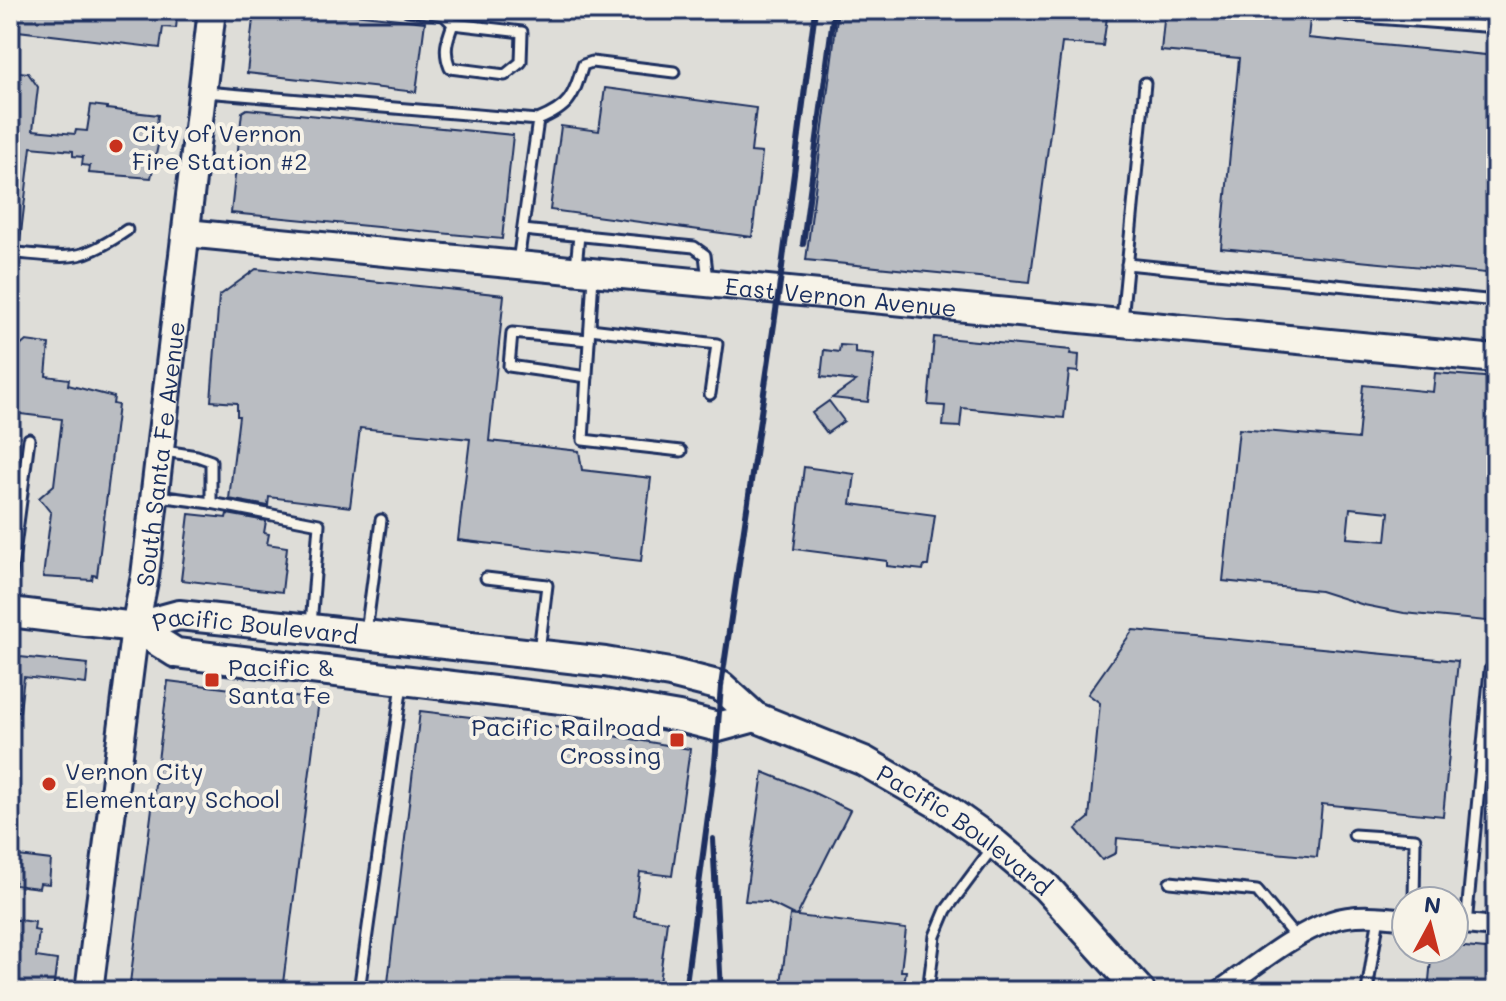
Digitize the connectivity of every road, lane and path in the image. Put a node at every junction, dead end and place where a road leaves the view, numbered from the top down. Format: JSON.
{"nodes":[{"id":1,"x":212,"y":10,"type":"edge"},
{"id":2,"x":407,"y":10,"type":"edge"},
{"id":3,"x":1344,"y":10,"type":"edge"},
{"id":4,"x":453,"y":24,"type":"junction"},
{"id":5,"x":1496,"y":27,"type":"edge"},
{"id":6,"x":674,"y":72,"type":"dead end"},
{"id":7,"x":1145,"y":83,"type":"dead end"},
{"id":8,"x":202,"y":92,"type":"junction"},
{"id":9,"x":538,"y":120,"type":"junction"},
{"id":10,"x":127,"y":230,"type":"dead end"},
{"id":11,"x":523,"y":230,"type":"junction"},
{"id":12,"x":186,"y":233,"type":"junction"},
{"id":13,"x":579,"y":235,"type":"junction"},
{"id":14,"x":18,"y":253,"type":"dead end"},
{"id":15,"x":1127,"y":264,"type":"junction"},
{"id":16,"x":518,"y":265,"type":"junction"},
{"id":17,"x":584,"y":271,"type":"junction"},
{"id":18,"x":708,"y":283,"type":"junction"},
{"id":19,"x":1496,"y":301,"type":"edge"},
{"id":20,"x":1122,"y":323,"type":"junction"},
{"id":21,"x":589,"y":334,"type":"junction"},
{"id":22,"x":1496,"y":359,"type":"edge"},
{"id":23,"x":587,"y":377,"type":"junction"},
{"id":24,"x":710,"y":394,"type":"dead end"},
{"id":25,"x":29,"y":439,"type":"dead end"},
{"id":26,"x":160,"y":451,"type":"junction"},
{"id":27,"x":681,"y":451,"type":"dead end"},
{"id":28,"x":155,"y":495,"type":"junction"},
{"id":29,"x":211,"y":503,"type":"junction"},
{"id":30,"x":381,"y":520,"type":"dead end"},
{"id":31,"x":486,"y":578,"type":"dead end"},
{"id":32,"x":10,"y":585,"type":"edge"},
{"id":33,"x":10,"y":612,"type":"edge"},
{"id":34,"x":135,"y":627,"type":"junction"},
{"id":35,"x":311,"y":629,"type":"junction"},
{"id":36,"x":365,"y":635,"type":"junction"},
{"id":37,"x":538,"y":654,"type":"junction"},
{"id":38,"x":1490,"y":670,"type":"dead end"},
{"id":39,"x":402,"y":680,"type":"junction"},
{"id":40,"x":755,"y":717,"type":"junction"},
{"id":41,"x":1354,"y":835,"type":"dead end"},
{"id":42,"x":995,"y":844,"type":"junction"},
{"id":43,"x":1170,"y":882,"type":"dead end"},
{"id":44,"x":1414,"y":885,"type":"edge"},
{"id":45,"x":1465,"y":885,"type":"edge"},
{"id":46,"x":1379,"y":916,"type":"junction"},
{"id":47,"x":1390,"y":917,"type":"edge"},
{"id":48,"x":1470,"y":925,"type":"edge"},
{"id":49,"x":1496,"y":927,"type":"edge"},
{"id":50,"x":1297,"y":939,"type":"junction"},
{"id":51,"x":89,"y":991,"type":"edge"},
{"id":52,"x":359,"y":991,"type":"edge"},
{"id":53,"x":928,"y":991,"type":"edge"},
{"id":54,"x":1140,"y":991,"type":"edge"},
{"id":55,"x":1219,"y":991,"type":"edge"},
{"id":56,"x":1367,"y":991,"type":"edge"}],
"edges":[{"from":1,"to":8,"type":"street","name":"South Santa Fe Avenue"},
{"from":2,"to":4,"type":"lane"},
{"from":3,"to":5,"type":"lane"},
{"from":4,"to":4,"type":"lane"},
{"from":6,"to":9,"type":"lane"},
{"from":7,"to":15,"type":"lane"},
{"from":8,"to":9,"type":"lane"},
{"from":8,"to":12,"type":"street","name":"South Santa Fe Avenue"},
{"from":9,"to":11,"type":"lane"},
{"from":10,"to":14,"type":"lane"},
{"from":11,"to":13,"type":"lane"},
{"from":11,"to":16,"type":"lane"},
{"from":12,"to":16,"type":"street","name":"East Vernon Avenue"},
{"from":12,"to":26,"type":"street","name":"South Santa Fe Avenue"},
{"from":13,"to":17,"type":"lane"},
{"from":13,"to":18,"type":"lane"},
{"from":15,"to":19,"type":"lane"},
{"from":15,"to":20,"type":"lane"},
{"from":16,"to":17,"type":"street","name":"East Vernon Avenue"},
{"from":17,"to":18,"type":"street","name":"East Vernon Avenue"},
{"from":17,"to":21,"type":"lane"},
{"from":18,"to":20,"type":"street","name":"East Vernon Avenue"},
{"from":20,"to":22,"type":"street","name":"East Vernon Avenue"},
{"from":21,"to":23,"type":"lane"},
{"from":21,"to":23,"type":"lane"},
{"from":21,"to":24,"type":"lane"},
{"from":23,"to":27,"type":"lane"},
{"from":25,"to":32,"type":"lane"},
{"from":26,"to":28,"type":"street","name":"South Santa Fe Avenue"},
{"from":26,"to":29,"type":"lane"},
{"from":28,"to":29,"type":"lane"},
{"from":28,"to":34,"type":"street","name":"South Santa Fe Avenue"},
{"from":29,"to":35,"type":"lane"},
{"from":30,"to":36,"type":"lane"},
{"from":31,"to":37,"type":"lane"},
{"from":33,"to":34,"type":"main road"},
{"from":34,"to":35,"type":"main road","name":"Pacific Boulevard"},
{"from":34,"to":39,"type":"main road","name":"Pacific Boulevard"},
{"from":34,"to":51,"type":"street","name":"South Santa Fe Avenue"},
{"from":35,"to":36,"type":"main road","name":"Pacific Boulevard"},
{"from":36,"to":37,"type":"main road","name":"Pacific Boulevard"},
{"from":37,"to":40,"type":"main road","name":"Pacific Boulevard"},
{"from":38,"to":45,"type":"lane"},
{"from":39,"to":40,"type":"main road","name":"Pacific Boulevard"},
{"from":39,"to":52,"type":"lane"},
{"from":40,"to":42,"type":"main road","name":"Pacific Boulevard"},
{"from":41,"to":44,"type":"lane"},
{"from":42,"to":53,"type":"lane"},
{"from":42,"to":54,"type":"main road","name":"Pacific Boulevard"},
{"from":43,"to":50,"type":"lane"},
{"from":46,"to":47,"type":"street"},
{"from":46,"to":50,"type":"street"},
{"from":46,"to":56,"type":"lane"},
{"from":48,"to":49,"type":"street"},
{"from":50,"to":55,"type":"street"}]}
